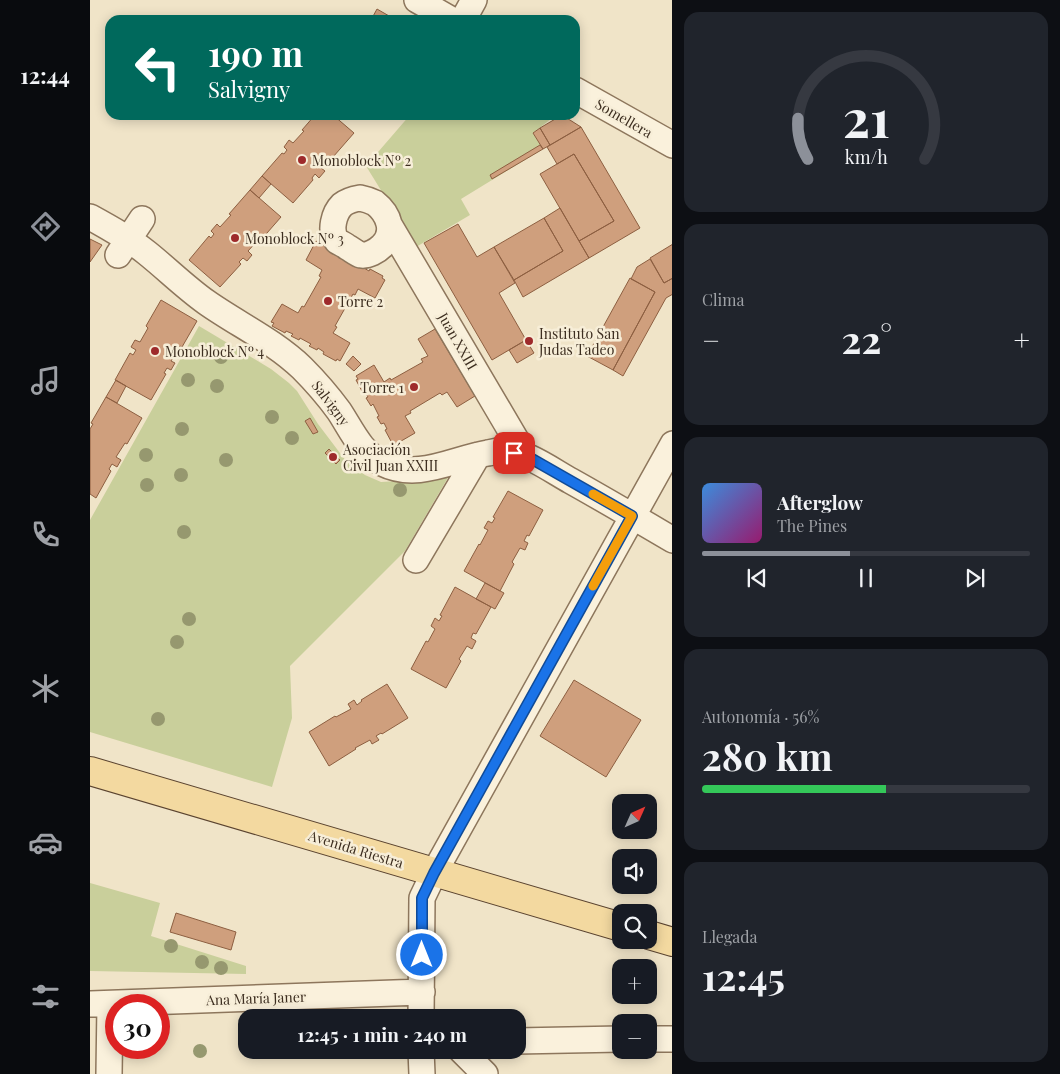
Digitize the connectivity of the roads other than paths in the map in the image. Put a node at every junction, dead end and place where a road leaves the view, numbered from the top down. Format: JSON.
{"nodes":[{"id":1,"x":417,"y":0,"type":"edge"},
{"id":2,"x":474,"y":0,"type":"edge"},
{"id":3,"x":443,"y":15,"type":"edge"},
{"id":4,"x":466,"y":15,"type":"edge"},
{"id":5,"x":580,"y":93,"type":"edge"},
{"id":6,"x":672,"y":145,"type":"edge"},
{"id":7,"x":90,"y":217,"type":"edge"},
{"id":8,"x":142,"y":219,"type":"dead end"},
{"id":9,"x":390,"y":226,"type":"junction"},
{"id":10,"x":123,"y":247,"type":"junction"},
{"id":11,"x":370,"y":254,"type":"junction"},
{"id":12,"x":420,"y":278,"type":"junction"},
{"id":13,"x":672,"y":444,"type":"edge"},
{"id":14,"x":478,"y":455,"type":"junction"},
{"id":15,"x":525,"y":455,"type":"junction"},
{"id":16,"x":632,"y":516,"type":"junction"},
{"id":17,"x":672,"y":540,"type":"edge"},
{"id":18,"x":416,"y":560,"type":"dead end"},
{"id":19,"x":90,"y":771,"type":"edge"},
{"id":20,"x":434,"y":873,"type":"junction"},
{"id":21,"x":612,"y":924,"type":"edge"},
{"id":22,"x":657,"y":937,"type":"edge"},
{"id":23,"x":672,"y":942,"type":"edge"},
{"id":24,"x":422,"y":992,"type":"junction"},
{"id":25,"x":100,"y":1004,"type":"edge"},
{"id":26,"x":422,"y":1009,"type":"edge"},
{"id":27,"x":612,"y":1039,"type":"edge"},
{"id":28,"x":657,"y":1039,"type":"edge"},
{"id":29,"x":672,"y":1039,"type":"edge"},
{"id":30,"x":526,"y":1041,"type":"edge"},
{"id":31,"x":421,"y":1059,"type":"edge"},
{"id":32,"x":470,"y":1059,"type":"edge"},
{"id":33,"x":109,"y":1074,"type":"edge"},
{"id":34,"x":422,"y":1074,"type":"edge"},
{"id":35,"x":485,"y":1074,"type":"edge"}],
"edges":[{"from":1,"to":3,"type":"street"},
{"from":2,"to":4,"type":"street"},
{"from":5,"to":6,"type":"street","name":"Somellera"},
{"from":7,"to":10,"type":"street","name":"Salvigny"},
{"from":8,"to":10,"type":"street"},
{"from":9,"to":11,"type":"street"},
{"from":9,"to":11,"type":"street"},
{"from":9,"to":12,"type":"street","name":"Juan XXIII"},
{"from":10,"to":14,"type":"street","name":"Salvigny"},
{"from":11,"to":12,"type":"street"},
{"from":12,"to":15,"type":"street","name":"Juan XXIII"},
{"from":13,"to":16,"type":"street"},
{"from":14,"to":15,"type":"street","name":"Salvigny"},
{"from":14,"to":18,"type":"street"},
{"from":15,"to":16,"type":"street","name":"Salvigny"},
{"from":16,"to":17,"type":"street","name":"Salvigny"},
{"from":16,"to":20,"type":"street"},
{"from":19,"to":20,"type":"main road","name":"Avenida Riestra"},
{"from":20,"to":21,"type":"main road","name":"Avenida Riestra"},
{"from":20,"to":24,"type":"street"},
{"from":22,"to":23,"type":"main road"},
{"from":24,"to":25,"type":"street","name":"Ana María Janer"},
{"from":24,"to":26,"type":"street"},
{"from":25,"to":33,"type":"street"},
{"from":27,"to":30,"type":"street"},
{"from":28,"to":29,"type":"street"},
{"from":31,"to":34,"type":"street"},
{"from":32,"to":35,"type":"street"}]}
